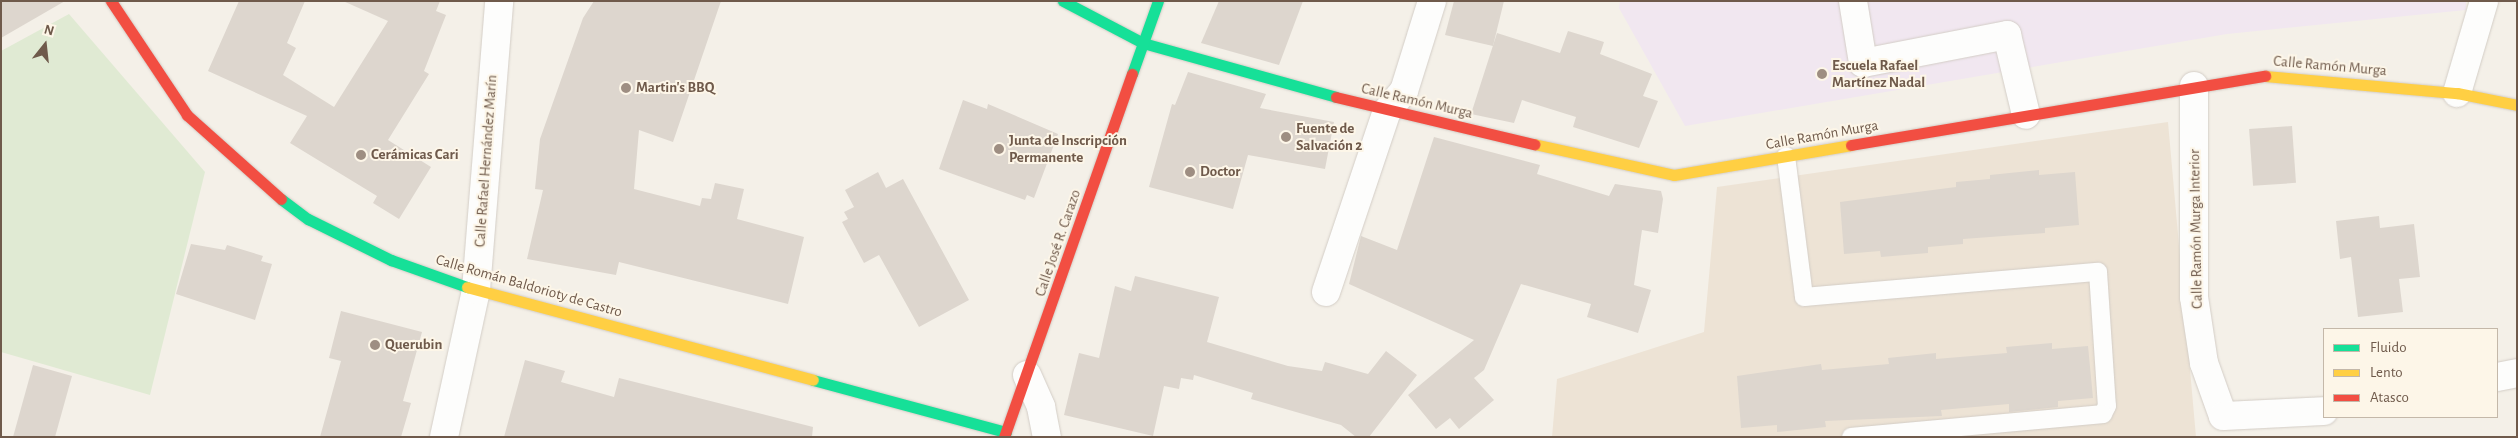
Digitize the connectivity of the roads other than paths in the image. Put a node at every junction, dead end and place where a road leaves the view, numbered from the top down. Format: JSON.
{"nodes":[{"id":1,"x":111,"y":1,"type":"edge"},
{"id":2,"x":498,"y":1,"type":"edge"},
{"id":3,"x":1063,"y":1,"type":"edge"},
{"id":4,"x":1158,"y":1,"type":"edge"},
{"id":5,"x":1432,"y":1,"type":"edge"},
{"id":6,"x":1853,"y":1,"type":"edge"},
{"id":7,"x":2484,"y":1,"type":"edge"},
{"id":8,"x":1143,"y":44,"type":"junction"},
{"id":9,"x":2194,"y":86,"type":"junction"},
{"id":10,"x":2457,"y":94,"type":"junction"},
{"id":11,"x":2517,"y":105,"type":"edge"},
{"id":12,"x":1387,"y":111,"type":"junction"},
{"id":13,"x":2026,"y":115,"type":"junction"},
{"id":14,"x":1786,"y":156,"type":"junction"},
{"id":15,"x":476,"y":290,"type":"junction"},
{"id":16,"x":1326,"y":292,"type":"dead end"},
{"id":17,"x":2517,"y":373,"type":"edge"},
{"id":18,"x":1027,"y":375,"type":"junction"},
{"id":19,"x":2498,"y":377,"type":"edge"},
{"id":20,"x":2323,"y":411,"type":"edge"},
{"id":21,"x":1005,"y":434,"type":"edge"},
{"id":22,"x":444,"y":437,"type":"edge"},
{"id":23,"x":1047,"y":437,"type":"edge"},
{"id":24,"x":1851,"y":437,"type":"edge"}],
"edges":[{"from":1,"to":15,"type":"street","name":"Calle Román Baldorioty de Castro"},
{"from":2,"to":15,"type":"street","name":"Calle Rafael Hernández Marín"},
{"from":3,"to":8,"type":"street","name":"Calle Ramón Murga"},
{"from":4,"to":8,"type":"street","name":"Calle José R. Carazo"},
{"from":5,"to":12,"type":"street"},
{"from":6,"to":13,"type":"street"},
{"from":7,"to":10,"type":"street"},
{"from":8,"to":12,"type":"street","name":"Calle Ramón Murga"},
{"from":8,"to":18,"type":"street","name":"Calle José R. Carazo"},
{"from":9,"to":10,"type":"street","name":"Calle Ramón Murga"},
{"from":9,"to":13,"type":"street","name":"Calle Ramón Murga"},
{"from":9,"to":20,"type":"street","name":"Calle Ramón Murga Interior"},
{"from":10,"to":11,"type":"street","name":"Calle Ramón Murga"},
{"from":12,"to":14,"type":"street","name":"Calle Ramón Murga"},
{"from":12,"to":16,"type":"street"},
{"from":13,"to":14,"type":"street","name":"Calle Ramón Murga"},
{"from":14,"to":24,"type":"lane"},
{"from":15,"to":21,"type":"street","name":"Calle Román Baldorioty de Castro"},
{"from":15,"to":22,"type":"street","name":"Calle Rafael Hernández Marín"},
{"from":17,"to":19,"type":"street"},
{"from":18,"to":21,"type":"street","name":"Calle José R. Carazo"},
{"from":18,"to":23,"type":"street"}]}
